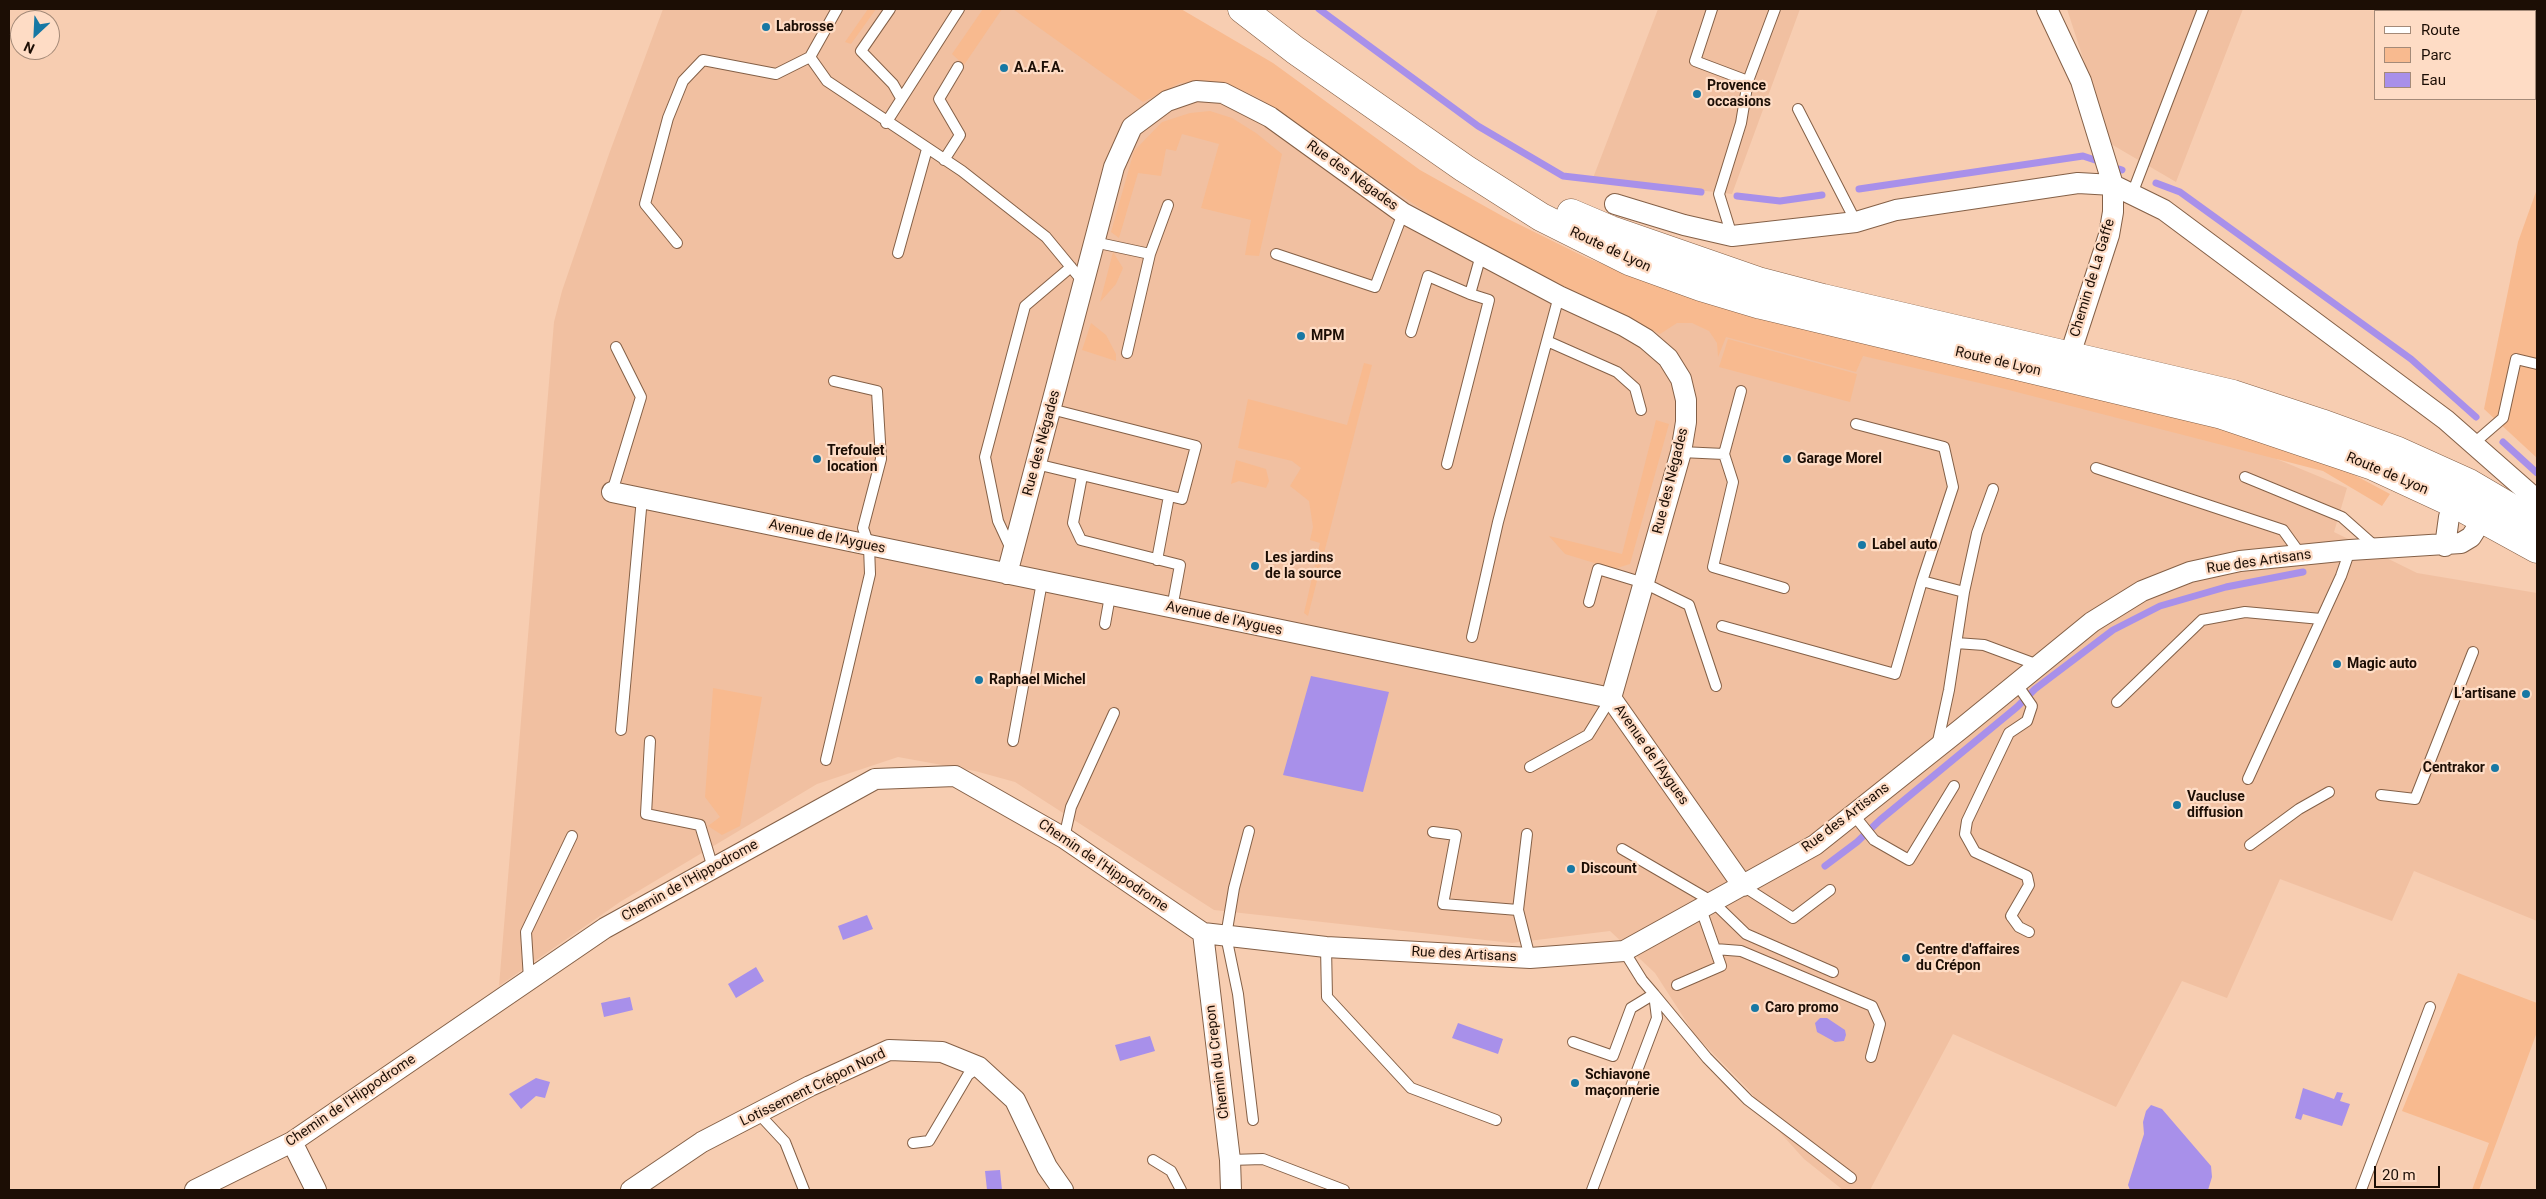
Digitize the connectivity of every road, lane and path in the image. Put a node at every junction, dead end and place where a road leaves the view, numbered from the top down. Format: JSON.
{"nodes":[{"id":1,"x":838,"y":9,"type":"edge"},
{"id":2,"x":890,"y":9,"type":"edge"},
{"id":3,"x":959,"y":9,"type":"edge"},
{"id":4,"x":1242,"y":9,"type":"edge"},
{"id":5,"x":1712,"y":9,"type":"edge"},
{"id":6,"x":1775,"y":9,"type":"edge"},
{"id":7,"x":2047,"y":9,"type":"edge"},
{"id":8,"x":2203,"y":9,"type":"edge"},
{"id":9,"x":810,"y":57,"type":"junction"},
{"id":10,"x":958,"y":67,"type":"dead end"},
{"id":11,"x":1748,"y":81,"type":"junction"},
{"id":12,"x":902,"y":98,"type":"junction"},
{"id":13,"x":1798,"y":109,"type":"dead end"},
{"id":14,"x":886,"y":123,"type":"junction"},
{"id":15,"x":927,"y":149,"type":"junction"},
{"id":16,"x":944,"y":160,"type":"junction"},
{"id":17,"x":2113,"y":185,"type":"junction"},
{"id":18,"x":2132,"y":194,"type":"junction"},
{"id":19,"x":1615,"y":204,"type":"dead end"},
{"id":20,"x":1168,"y":205,"type":"dead end"},
{"id":21,"x":1403,"y":213,"type":"junction"},
{"id":22,"x":1856,"y":222,"type":"junction"},
{"id":23,"x":1732,"y":236,"type":"junction"},
{"id":24,"x":1094,"y":242,"type":"junction"},
{"id":25,"x":677,"y":243,"type":"dead end"},
{"id":26,"x":898,"y":252,"type":"dead end"},
{"id":27,"x":1150,"y":254,"type":"junction"},
{"id":28,"x":1276,"y":254,"type":"dead end"},
{"id":29,"x":1481,"y":255,"type":"junction"},
{"id":30,"x":1071,"y":267,"type":"junction"},
{"id":31,"x":1084,"y":283,"type":"junction"},
{"id":32,"x":1470,"y":294,"type":"junction"},
{"id":33,"x":1559,"y":296,"type":"junction"},
{"id":34,"x":1411,"y":332,"type":"dead end"},
{"id":35,"x":1547,"y":341,"type":"junction"},
{"id":36,"x":616,"y":346,"type":"dead end"},
{"id":37,"x":1127,"y":353,"type":"dead end"},
{"id":38,"x":2537,"y":364,"type":"edge"},
{"id":39,"x":2066,"y":367,"type":"junction"},
{"id":40,"x":834,"y":381,"type":"dead end"},
{"id":41,"x":1741,"y":391,"type":"dead end"},
{"id":42,"x":1051,"y":409,"type":"junction"},
{"id":43,"x":1641,"y":410,"type":"dead end"},
{"id":44,"x":1856,"y":424,"type":"dead end"},
{"id":45,"x":2473,"y":444,"type":"junction"},
{"id":46,"x":1681,"y":452,"type":"junction"},
{"id":47,"x":1724,"y":454,"type":"junction"},
{"id":48,"x":1036,"y":464,"type":"junction"},
{"id":49,"x":1448,"y":464,"type":"dead end"},
{"id":50,"x":2096,"y":468,"type":"dead end"},
{"id":51,"x":1082,"y":476,"type":"junction"},
{"id":52,"x":2245,"y":477,"type":"dead end"},
{"id":53,"x":1993,"y":488,"type":"dead end"},
{"id":54,"x":612,"y":492,"type":"joint"},
{"id":55,"x":1169,"y":496,"type":"junction"},
{"id":56,"x":642,"y":498,"type":"junction"},
{"id":57,"x":2537,"y":500,"type":"edge"},
{"id":58,"x":2472,"y":502,"type":"junction"},
{"id":59,"x":2537,"y":523,"type":"edge"},
{"id":60,"x":2537,"y":534,"type":"edge"},
{"id":61,"x":869,"y":546,"type":"junction"},
{"id":62,"x":2445,"y":546,"type":"junction"},
{"id":63,"x":2377,"y":548,"type":"junction"},
{"id":64,"x":2537,"y":549,"type":"edge"},
{"id":65,"x":2350,"y":550,"type":"junction"},
{"id":66,"x":1013,"y":552,"type":"junction"},
{"id":67,"x":2301,"y":555,"type":"junction"},
{"id":68,"x":1157,"y":560,"type":"junction"},
{"id":69,"x":1007,"y":574,"type":"junction"},
{"id":70,"x":1922,"y":581,"type":"junction"},
{"id":71,"x":1042,"y":582,"type":"junction"},
{"id":72,"x":1644,"y":583,"type":"junction"},
{"id":73,"x":1784,"y":588,"type":"dead end"},
{"id":74,"x":1964,"y":592,"type":"junction"},
{"id":75,"x":1110,"y":596,"type":"junction"},
{"id":76,"x":1589,"y":602,"type":"dead end"},
{"id":77,"x":1172,"y":608,"type":"junction"},
{"id":78,"x":2321,"y":618,"type":"junction"},
{"id":79,"x":1105,"y":624,"type":"dead end"},
{"id":80,"x":1722,"y":626,"type":"dead end"},
{"id":81,"x":1472,"y":637,"type":"dead end"},
{"id":82,"x":1956,"y":643,"type":"junction"},
{"id":83,"x":2473,"y":652,"type":"dead end"},
{"id":84,"x":2038,"y":665,"type":"junction"},
{"id":85,"x":2016,"y":683,"type":"junction"},
{"id":86,"x":1716,"y":686,"type":"dead end"},
{"id":87,"x":1612,"y":698,"type":"junction"},
{"id":88,"x":2117,"y":702,"type":"dead end"},
{"id":89,"x":1114,"y":713,"type":"dead end"},
{"id":90,"x":621,"y":730,"type":"dead end"},
{"id":91,"x":650,"y":740,"type":"dead end"},
{"id":92,"x":1013,"y":742,"type":"dead end"},
{"id":93,"x":1936,"y":749,"type":"junction"},
{"id":94,"x":826,"y":760,"type":"dead end"},
{"id":95,"x":1530,"y":767,"type":"dead end"},
{"id":96,"x":2248,"y":779,"type":"dead end"},
{"id":97,"x":1954,"y":786,"type":"dead end"},
{"id":98,"x":2329,"y":792,"type":"dead end"},
{"id":99,"x":2381,"y":795,"type":"dead end"},
{"id":100,"x":1853,"y":814,"type":"junction"},
{"id":101,"x":1249,"y":831,"type":"dead end"},
{"id":102,"x":1433,"y":832,"type":"dead end"},
{"id":103,"x":1527,"y":834,"type":"dead end"},
{"id":104,"x":572,"y":836,"type":"dead end"},
{"id":105,"x":1064,"y":838,"type":"junction"},
{"id":106,"x":2250,"y":845,"type":"dead end"},
{"id":107,"x":1622,"y":849,"type":"dead end"},
{"id":108,"x":713,"y":868,"type":"junction"},
{"id":109,"x":1743,"y":886,"type":"junction"},
{"id":110,"x":1830,"y":890,"type":"dead end"},
{"id":111,"x":1707,"y":905,"type":"junction"},
{"id":112,"x":1518,"y":910,"type":"junction"},
{"id":113,"x":2029,"y":932,"type":"dead end"},
{"id":114,"x":1203,"y":933,"type":"junction"},
{"id":115,"x":1226,"y":936,"type":"junction"},
{"id":116,"x":1326,"y":947,"type":"junction"},
{"id":117,"x":1715,"y":949,"type":"junction"},
{"id":118,"x":1624,"y":951,"type":"junction"},
{"id":119,"x":1530,"y":958,"type":"junction"},
{"id":120,"x":1833,"y":972,"type":"dead end"},
{"id":121,"x":529,"y":979,"type":"junction"},
{"id":122,"x":1677,"y":985,"type":"dead end"},
{"id":123,"x":1654,"y":994,"type":"junction"},
{"id":124,"x":2430,"y":1007,"type":"dead end"},
{"id":125,"x":1573,"y":1042,"type":"dead end"},
{"id":126,"x":1871,"y":1057,"type":"dead end"},
{"id":127,"x":979,"y":1067,"type":"junction"},
{"id":128,"x":758,"y":1113,"type":"junction"},
{"id":129,"x":1253,"y":1120,"type":"dead end"},
{"id":130,"x":1496,"y":1120,"type":"dead end"},
{"id":131,"x":292,"y":1142,"type":"junction"},
{"id":132,"x":913,"y":1143,"type":"dead end"},
{"id":133,"x":1153,"y":1160,"type":"dead end"},
{"id":134,"x":1230,"y":1160,"type":"junction"},
{"id":135,"x":1851,"y":1178,"type":"dead end"},
{"id":136,"x":195,"y":1190,"type":"edge"},
{"id":137,"x":316,"y":1190,"type":"edge"},
{"id":138,"x":631,"y":1190,"type":"edge"},
{"id":139,"x":804,"y":1190,"type":"edge"},
{"id":140,"x":1063,"y":1190,"type":"edge"},
{"id":141,"x":1181,"y":1190,"type":"edge"},
{"id":142,"x":1231,"y":1190,"type":"edge"},
{"id":143,"x":1344,"y":1190,"type":"edge"},
{"id":144,"x":1592,"y":1190,"type":"edge"},
{"id":145,"x":2361,"y":1190,"type":"edge"}],
"edges":[{"from":1,"to":9,"type":"lane"},
{"from":2,"to":12,"type":"lane"},
{"from":3,"to":12,"type":"lane"},
{"from":4,"to":39,"type":"main road","name":"Route de Lyon"},
{"from":5,"to":11,"type":"lane"},
{"from":6,"to":11,"type":"lane"},
{"from":7,"to":17,"type":"street","name":"Chemin de La Gaffe"},
{"from":8,"to":18,"type":"lane"},
{"from":9,"to":14,"type":"lane"},
{"from":9,"to":25,"type":"lane"},
{"from":10,"to":16,"type":"lane"},
{"from":11,"to":23,"type":"lane"},
{"from":12,"to":14,"type":"lane"},
{"from":13,"to":22,"type":"lane"},
{"from":14,"to":15,"type":"lane"},
{"from":15,"to":16,"type":"lane"},
{"from":15,"to":26,"type":"lane"},
{"from":16,"to":30,"type":"lane"},
{"from":17,"to":18,"type":"street"},
{"from":17,"to":22,"type":"street"},
{"from":17,"to":39,"type":"street","name":"Chemin de La Gaffe"},
{"from":18,"to":45,"type":"street"},
{"from":19,"to":23,"type":"street"},
{"from":20,"to":27,"type":"lane"},
{"from":21,"to":24,"type":"street","name":"Rue des Négades"},
{"from":21,"to":28,"type":"lane"},
{"from":21,"to":29,"type":"street","name":"Rue des Négades"},
{"from":22,"to":23,"type":"street"},
{"from":24,"to":27,"type":"lane"},
{"from":24,"to":31,"type":"street","name":"Rue des Négades"},
{"from":27,"to":37,"type":"lane"},
{"from":29,"to":32,"type":"lane"},
{"from":29,"to":33,"type":"street","name":"Rue des Négades"},
{"from":30,"to":31,"type":"lane"},
{"from":30,"to":66,"type":"lane"},
{"from":31,"to":42,"type":"street","name":"Rue des Négades"},
{"from":32,"to":34,"type":"lane"},
{"from":32,"to":49,"type":"lane"},
{"from":33,"to":35,"type":"lane"},
{"from":33,"to":46,"type":"street","name":"Rue des Négades"},
{"from":35,"to":43,"type":"lane"},
{"from":35,"to":81,"type":"lane"},
{"from":36,"to":54,"type":"lane"},
{"from":38,"to":45,"type":"lane"},
{"from":39,"to":58,"type":"main road","name":"Route de Lyon"},
{"from":40,"to":61,"type":"lane"},
{"from":41,"to":47,"type":"lane"},
{"from":42,"to":48,"type":"street","name":"Rue des Négades"},
{"from":42,"to":55,"type":"lane"},
{"from":44,"to":70,"type":"lane"},
{"from":45,"to":57,"type":"street"},
{"from":46,"to":47,"type":"lane"},
{"from":46,"to":72,"type":"street","name":"Rue des Négades"},
{"from":47,"to":73,"type":"lane"},
{"from":48,"to":51,"type":"lane"},
{"from":48,"to":66,"type":"street","name":"Rue des Négades"},
{"from":50,"to":67,"type":"lane"},
{"from":51,"to":55,"type":"lane"},
{"from":51,"to":68,"type":"lane"},
{"from":52,"to":63,"type":"lane"},
{"from":53,"to":74,"type":"lane"},
{"from":54,"to":56,"type":"street","name":"Avenue de l'Aygues"},
{"from":55,"to":68,"type":"lane"},
{"from":56,"to":61,"type":"street","name":"Avenue de l'Aygues"},
{"from":56,"to":90,"type":"lane"},
{"from":58,"to":59,"type":"main road","name":"Route de Lyon"},
{"from":58,"to":60,"type":"street"},
{"from":58,"to":62,"type":"street"},
{"from":58,"to":62,"type":"street","name":"Rue des Artisans"},
{"from":58,"to":64,"type":"main road","name":"Route de Lyon"},
{"from":61,"to":69,"type":"street","name":"Avenue de l'Aygues"},
{"from":61,"to":94,"type":"lane"},
{"from":62,"to":63,"type":"street","name":"Rue des Artisans"},
{"from":63,"to":65,"type":"street","name":"Rue des Artisans"},
{"from":65,"to":67,"type":"street","name":"Rue des Artisans"},
{"from":65,"to":78,"type":"lane"},
{"from":66,"to":69,"type":"street","name":"Rue des Négades"},
{"from":67,"to":84,"type":"street","name":"Rue des Artisans"},
{"from":68,"to":77,"type":"lane"},
{"from":69,"to":71,"type":"street","name":"Avenue de l'Aygues"},
{"from":70,"to":74,"type":"lane"},
{"from":70,"to":80,"type":"lane"},
{"from":71,"to":75,"type":"street","name":"Avenue de l'Aygues"},
{"from":71,"to":92,"type":"lane"},
{"from":72,"to":76,"type":"lane"},
{"from":72,"to":86,"type":"lane"},
{"from":72,"to":87,"type":"street","name":"Rue des Négades"},
{"from":74,"to":82,"type":"lane"},
{"from":75,"to":77,"type":"street","name":"Avenue de l'Aygues"},
{"from":75,"to":79,"type":"lane"},
{"from":77,"to":87,"type":"street","name":"Avenue de l'Aygues"},
{"from":78,"to":88,"type":"lane"},
{"from":78,"to":96,"type":"lane"},
{"from":82,"to":84,"type":"lane"},
{"from":82,"to":93,"type":"lane"},
{"from":83,"to":99,"type":"lane"},
{"from":84,"to":85,"type":"street","name":"Rue des Artisans"},
{"from":85,"to":93,"type":"street","name":"Rue des Artisans"},
{"from":85,"to":113,"type":"lane"},
{"from":87,"to":95,"type":"lane"},
{"from":87,"to":109,"type":"street","name":"Avenue de l'Aygues"},
{"from":89,"to":105,"type":"lane"},
{"from":91,"to":108,"type":"lane"},
{"from":93,"to":100,"type":"street","name":"Rue des Artisans"},
{"from":97,"to":100,"type":"lane"},
{"from":98,"to":106,"type":"lane"},
{"from":100,"to":109,"type":"street","name":"Rue des Artisans"},
{"from":101,"to":115,"type":"lane"},
{"from":102,"to":112,"type":"lane"},
{"from":103,"to":112,"type":"lane"},
{"from":104,"to":121,"type":"lane"},
{"from":105,"to":108,"type":"street","name":"Chemin de l'Hippodrome"},
{"from":105,"to":114,"type":"street","name":"Chemin de l'Hippodrome"},
{"from":107,"to":111,"type":"lane"},
{"from":108,"to":121,"type":"street","name":"Chemin de l'Hippodrome"},
{"from":109,"to":110,"type":"lane"},
{"from":109,"to":111,"type":"street","name":"Rue des Artisans"},
{"from":111,"to":117,"type":"lane"},
{"from":111,"to":118,"type":"street","name":"Rue des Artisans"},
{"from":111,"to":120,"type":"lane"},
{"from":112,"to":119,"type":"lane"},
{"from":114,"to":115,"type":"street","name":"Rue des Artisans"},
{"from":114,"to":134,"type":"street","name":"Chemin du Crepon"},
{"from":115,"to":116,"type":"street","name":"Rue des Artisans"},
{"from":115,"to":129,"type":"lane"},
{"from":116,"to":119,"type":"street","name":"Rue des Artisans"},
{"from":116,"to":130,"type":"lane"},
{"from":117,"to":122,"type":"lane"},
{"from":117,"to":126,"type":"lane"},
{"from":118,"to":119,"type":"street","name":"Rue des Artisans"},
{"from":118,"to":123,"type":"lane"},
{"from":121,"to":131,"type":"street","name":"Chemin de l'Hippodrome"},
{"from":123,"to":125,"type":"lane"},
{"from":123,"to":135,"type":"lane"},
{"from":123,"to":144,"type":"lane"},
{"from":124,"to":145,"type":"lane"},
{"from":127,"to":128,"type":"street","name":"Lotissement Crépon Nord"},
{"from":127,"to":132,"type":"lane"},
{"from":127,"to":140,"type":"street","name":"Lotissement Crépon Nord"},
{"from":128,"to":138,"type":"street","name":"Lotissement Crépon Nord"},
{"from":128,"to":139,"type":"lane"},
{"from":131,"to":136,"type":"street","name":"Chemin de l'Hippodrome"},
{"from":131,"to":137,"type":"street"},
{"from":133,"to":141,"type":"lane"},
{"from":134,"to":142,"type":"street","name":"Chemin du Crepon"},
{"from":134,"to":143,"type":"lane"}]}
